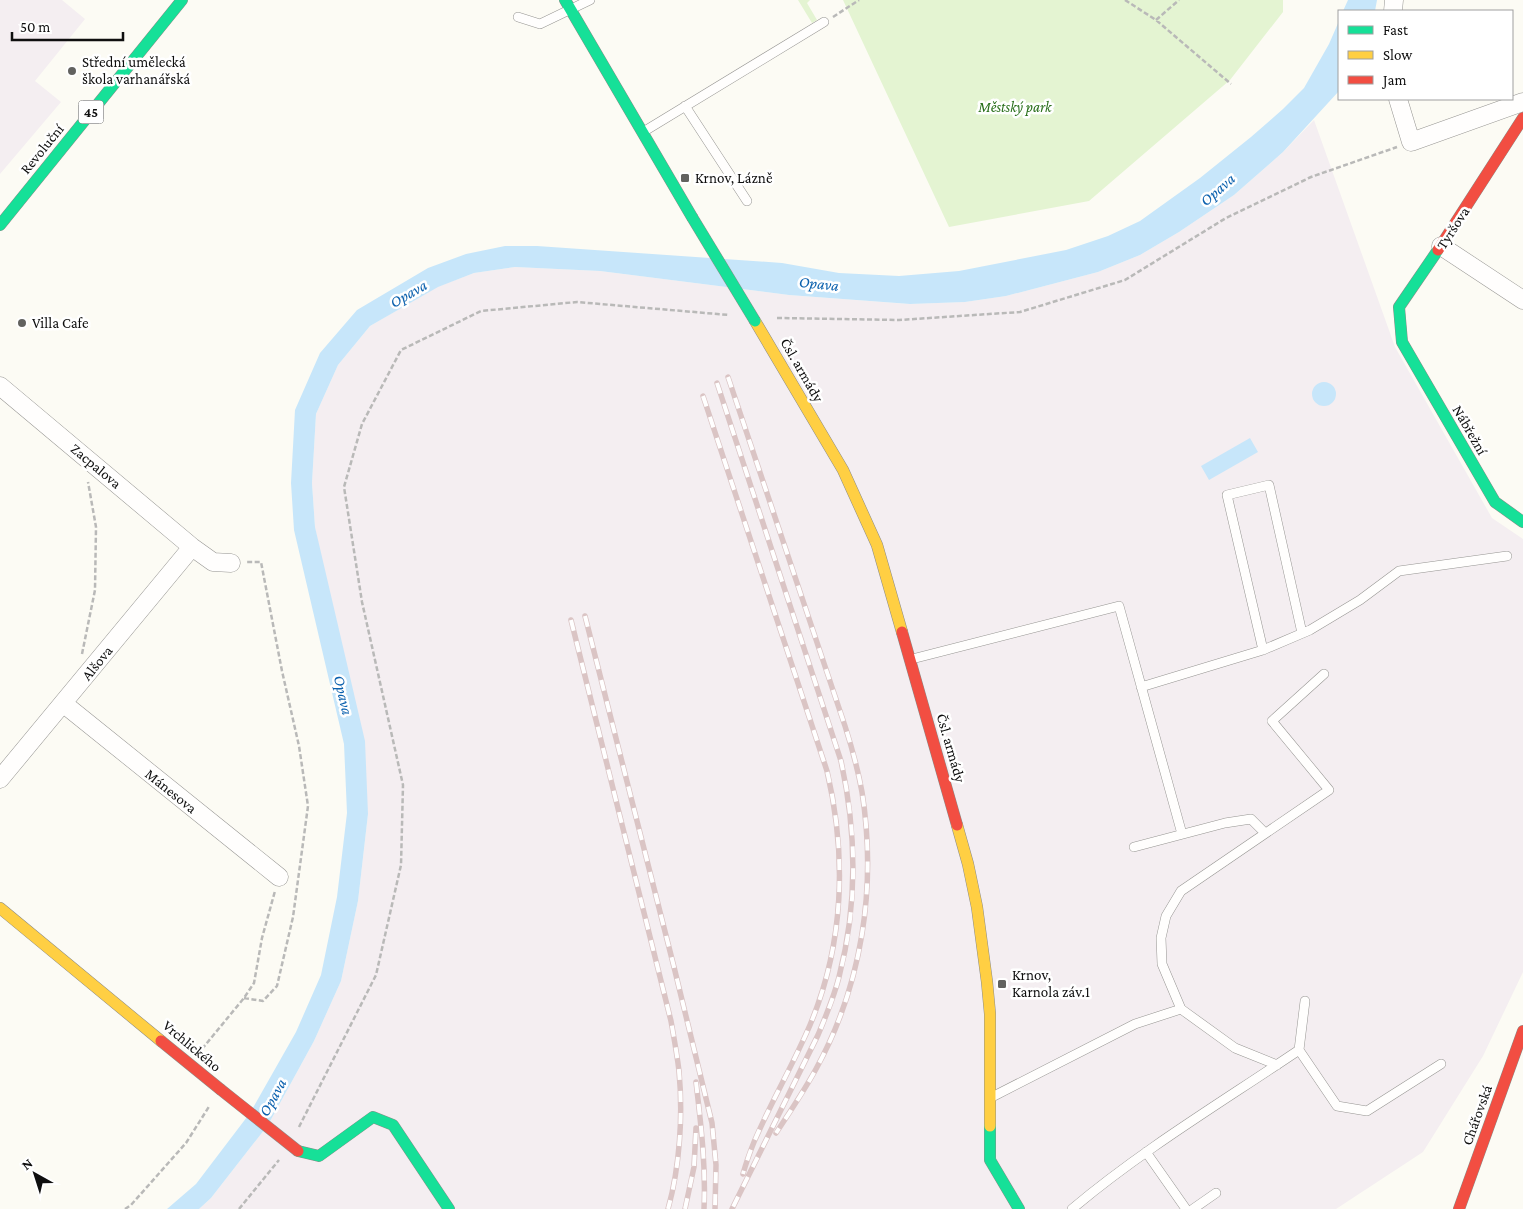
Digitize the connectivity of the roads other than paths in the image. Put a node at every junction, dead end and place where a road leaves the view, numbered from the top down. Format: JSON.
{"nodes":[{"id":1,"x":182,"y":0,"type":"edge"},
{"id":2,"x":590,"y":0,"type":"edge"},
{"id":3,"x":568,"y":5,"type":"edge"},
{"id":4,"x":518,"y":17,"type":"dead end"},
{"id":5,"x":824,"y":22,"type":"road end"},
{"id":6,"x":1398,"y":100,"type":"edge"},
{"id":7,"x":1523,"y":102,"type":"edge"},
{"id":8,"x":685,"y":106,"type":"junction"},
{"id":9,"x":1523,"y":118,"type":"edge"},
{"id":10,"x":643,"y":132,"type":"junction"},
{"id":11,"x":747,"y":201,"type":"dead end"},
{"id":12,"x":0,"y":224,"type":"edge"},
{"id":13,"x":1442,"y":246,"type":"junction"},
{"id":14,"x":1523,"y":300,"type":"edge"},
{"id":15,"x":1402,"y":342,"type":"joint"},
{"id":16,"x":0,"y":386,"type":"edge"},
{"id":17,"x":1523,"y":522,"type":"edge"},
{"id":18,"x":192,"y":546,"type":"junction"},
{"id":19,"x":1507,"y":556,"type":"dead end"},
{"id":20,"x":231,"y":563,"type":"road end"},
{"id":21,"x":1302,"y":634,"type":"junction"},
{"id":22,"x":1263,"y":650,"type":"junction"},
{"id":23,"x":910,"y":660,"type":"junction"},
{"id":24,"x":1324,"y":674,"type":"dead end"},
{"id":25,"x":1141,"y":687,"type":"junction"},
{"id":26,"x":64,"y":704,"type":"junction"},
{"id":27,"x":0,"y":779,"type":"edge"},
{"id":28,"x":1265,"y":833,"type":"junction"},
{"id":29,"x":1182,"y":834,"type":"junction"},
{"id":30,"x":1134,"y":846,"type":"dead end"},
{"id":31,"x":279,"y":877,"type":"road end"},
{"id":32,"x":0,"y":908,"type":"edge"},
{"id":33,"x":1304,"y":1001,"type":"dead end"},
{"id":34,"x":1181,"y":1009,"type":"junction"},
{"id":35,"x":1523,"y":1031,"type":"edge"},
{"id":36,"x":1299,"y":1050,"type":"junction"},
{"id":37,"x":1442,"y":1064,"type":"dead end"},
{"id":38,"x":1277,"y":1065,"type":"junction"},
{"id":39,"x":990,"y":1099,"type":"junction"},
{"id":40,"x":1146,"y":1152,"type":"junction"},
{"id":41,"x":1216,"y":1193,"type":"dead end"},
{"id":42,"x":449,"y":1209,"type":"edge"},
{"id":43,"x":1019,"y":1209,"type":"edge"},
{"id":44,"x":1072,"y":1209,"type":"edge"},
{"id":45,"x":1186,"y":1209,"type":"edge"},
{"id":46,"x":1193,"y":1209,"type":"edge"},
{"id":47,"x":1458,"y":1209,"type":"edge"}],
"edges":[{"from":1,"to":12,"type":"main road","name":"Revoluční","number":"45"},
{"from":2,"to":3,"type":"lane"},
{"from":3,"to":4,"type":"lane"},
{"from":3,"to":10,"type":"main road"},
{"from":5,"to":8,"type":"lane"},
{"from":6,"to":7,"type":"street"},
{"from":8,"to":10,"type":"lane"},
{"from":8,"to":11,"type":"lane"},
{"from":9,"to":13,"type":"main road","name":"Tyršova"},
{"from":10,"to":23,"type":"main road","name":"Čsl. armády","bridge":true},
{"from":13,"to":14,"type":"street"},
{"from":13,"to":15,"type":"main road","name":"Tyršova"},
{"from":15,"to":17,"type":"main road","name":"Nábřežní"},
{"from":16,"to":18,"type":"street","name":"Zacpalova"},
{"from":18,"to":20,"type":"street","name":"Zacpalova"},
{"from":18,"to":26,"type":"street","name":"Alšova"},
{"from":19,"to":21,"type":"lane"},
{"from":21,"to":22,"type":"lane"},
{"from":21,"to":22,"type":"lane"},
{"from":22,"to":25,"type":"lane"},
{"from":23,"to":25,"type":"lane"},
{"from":23,"to":39,"type":"main road","name":"Čsl. armády"},
{"from":24,"to":28,"type":"lane"},
{"from":25,"to":29,"type":"lane"},
{"from":26,"to":27,"type":"street","name":"Alšova"},
{"from":26,"to":31,"type":"street","name":"Mánesova"},
{"from":28,"to":29,"type":"lane"},
{"from":28,"to":34,"type":"lane"},
{"from":29,"to":30,"type":"lane"},
{"from":32,"to":42,"type":"main road","name":"Vrchlického","bridge":true},
{"from":33,"to":36,"type":"lane"},
{"from":34,"to":38,"type":"lane"},
{"from":34,"to":39,"type":"lane"},
{"from":35,"to":47,"type":"main road","name":"Chářovská"},
{"from":36,"to":37,"type":"lane"},
{"from":36,"to":38,"type":"lane"},
{"from":38,"to":40,"type":"lane"},
{"from":39,"to":43,"type":"main road","name":"Čsl. armády"},
{"from":40,"to":44,"type":"lane"},
{"from":40,"to":45,"type":"lane"},
{"from":41,"to":46,"type":"lane"}]}
